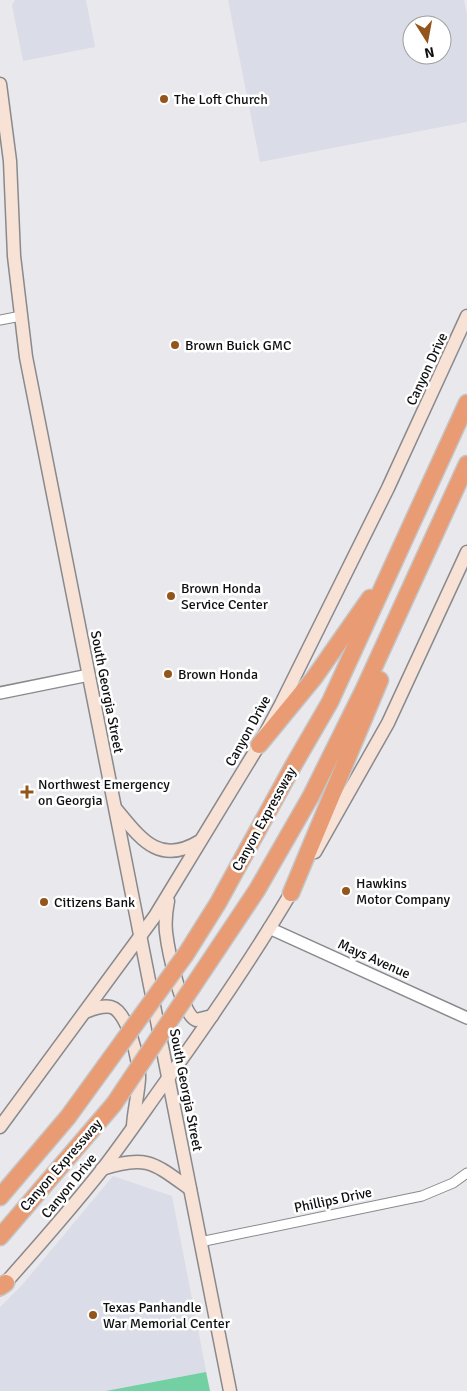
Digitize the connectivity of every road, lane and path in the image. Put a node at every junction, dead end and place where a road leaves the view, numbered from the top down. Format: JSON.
{"nodes":[{"id":1,"x":0,"y":84,"type":"edge"},
{"id":2,"x":21,"y":316,"type":"junction"},
{"id":3,"x":467,"y":316,"type":"edge"},
{"id":4,"x":0,"y":320,"type":"edge"},
{"id":5,"x":467,"y":403,"type":"edge"},
{"id":6,"x":467,"y":464,"type":"edge"},
{"id":7,"x":467,"y":552,"type":"edge"},
{"id":8,"x":391,"y":568,"type":"junction"},
{"id":9,"x":404,"y":601,"type":"junction"},
{"id":10,"x":89,"y":675,"type":"junction"},
{"id":11,"x":0,"y":693,"type":"edge"},
{"id":12,"x":259,"y":745,"type":"junction"},
{"id":13,"x":115,"y":808,"type":"junction"},
{"id":14,"x":202,"y":840,"type":"junction"},
{"id":15,"x":170,"y":891,"type":"junction"},
{"id":16,"x":291,"y":892,"type":"junction"},
{"id":17,"x":269,"y":928,"type":"junction"},
{"id":18,"x":140,"y":938,"type":"junction"},
{"id":19,"x":85,"y":1012,"type":"junction"},
{"id":20,"x":212,"y":1016,"type":"junction"},
{"id":21,"x":467,"y":1018,"type":"edge"},
{"id":22,"x":168,"y":1079,"type":"junction"},
{"id":23,"x":0,"y":1127,"type":"edge"},
{"id":24,"x":133,"y":1128,"type":"junction"},
{"id":25,"x":102,"y":1169,"type":"junction"},
{"id":26,"x":467,"y":1173,"type":"edge"},
{"id":27,"x":190,"y":1188,"type":"junction"},
{"id":28,"x":0,"y":1197,"type":"edge"},
{"id":29,"x":0,"y":1237,"type":"edge"},
{"id":30,"x":200,"y":1242,"type":"junction"},
{"id":31,"x":2,"y":1286,"type":"edge"},
{"id":32,"x":230,"y":1391,"type":"edge"}],
"edges":[{"from":1,"to":2,"type":"main road","name":"South Georgia Street"},
{"from":2,"to":4,"type":"street"},
{"from":2,"to":10,"type":"main road","name":"South Georgia Street"},
{"from":3,"to":12,"type":"main road","name":"Canyon Drive"},
{"from":5,"to":8,"type":"highway","name":"Canyon Expressway"},
{"from":6,"to":9,"type":"highway","name":"Canyon Expressway"},
{"from":7,"to":16,"type":"main road","name":"Canyon Drive"},
{"from":8,"to":12,"type":"highway"},
{"from":8,"to":28,"type":"highway","name":"Canyon Expressway","bridge":true},
{"from":9,"to":16,"type":"highway"},
{"from":9,"to":29,"type":"highway","name":"Canyon Expressway","bridge":true},
{"from":10,"to":11,"type":"street"},
{"from":10,"to":13,"type":"main road","name":"South Georgia Street"},
{"from":12,"to":14,"type":"main road","name":"Canyon Drive"},
{"from":13,"to":14,"type":"main road"},
{"from":13,"to":18,"type":"main road","name":"South Georgia Street"},
{"from":14,"to":15,"type":"main road","name":"Canyon Drive"},
{"from":15,"to":18,"type":"main road","name":"Canyon Drive"},
{"from":15,"to":20,"type":"main road"},
{"from":16,"to":17,"type":"main road","name":"Canyon Drive"},
{"from":17,"to":20,"type":"main road","name":"Canyon Drive"},
{"from":17,"to":21,"type":"street","name":"Mays Avenue"},
{"from":18,"to":19,"type":"main road","name":"Canyon Drive"},
{"from":18,"to":22,"type":"main road","name":"South Georgia Street"},
{"from":19,"to":23,"type":"main road","name":"Canyon Drive"},
{"from":19,"to":24,"type":"main road"},
{"from":20,"to":22,"type":"main road","name":"Canyon Drive"},
{"from":22,"to":24,"type":"main road","name":"Canyon Drive"},
{"from":22,"to":27,"type":"main road","name":"South Georgia Street"},
{"from":24,"to":25,"type":"main road","name":"Canyon Drive"},
{"from":25,"to":27,"type":"main road"},
{"from":25,"to":31,"type":"main road","name":"Canyon Drive"},
{"from":26,"to":30,"type":"street","name":"Phillips Drive"},
{"from":27,"to":30,"type":"main road","name":"South Georgia Street"},
{"from":30,"to":32,"type":"main road","name":"South Georgia Street"}]}
